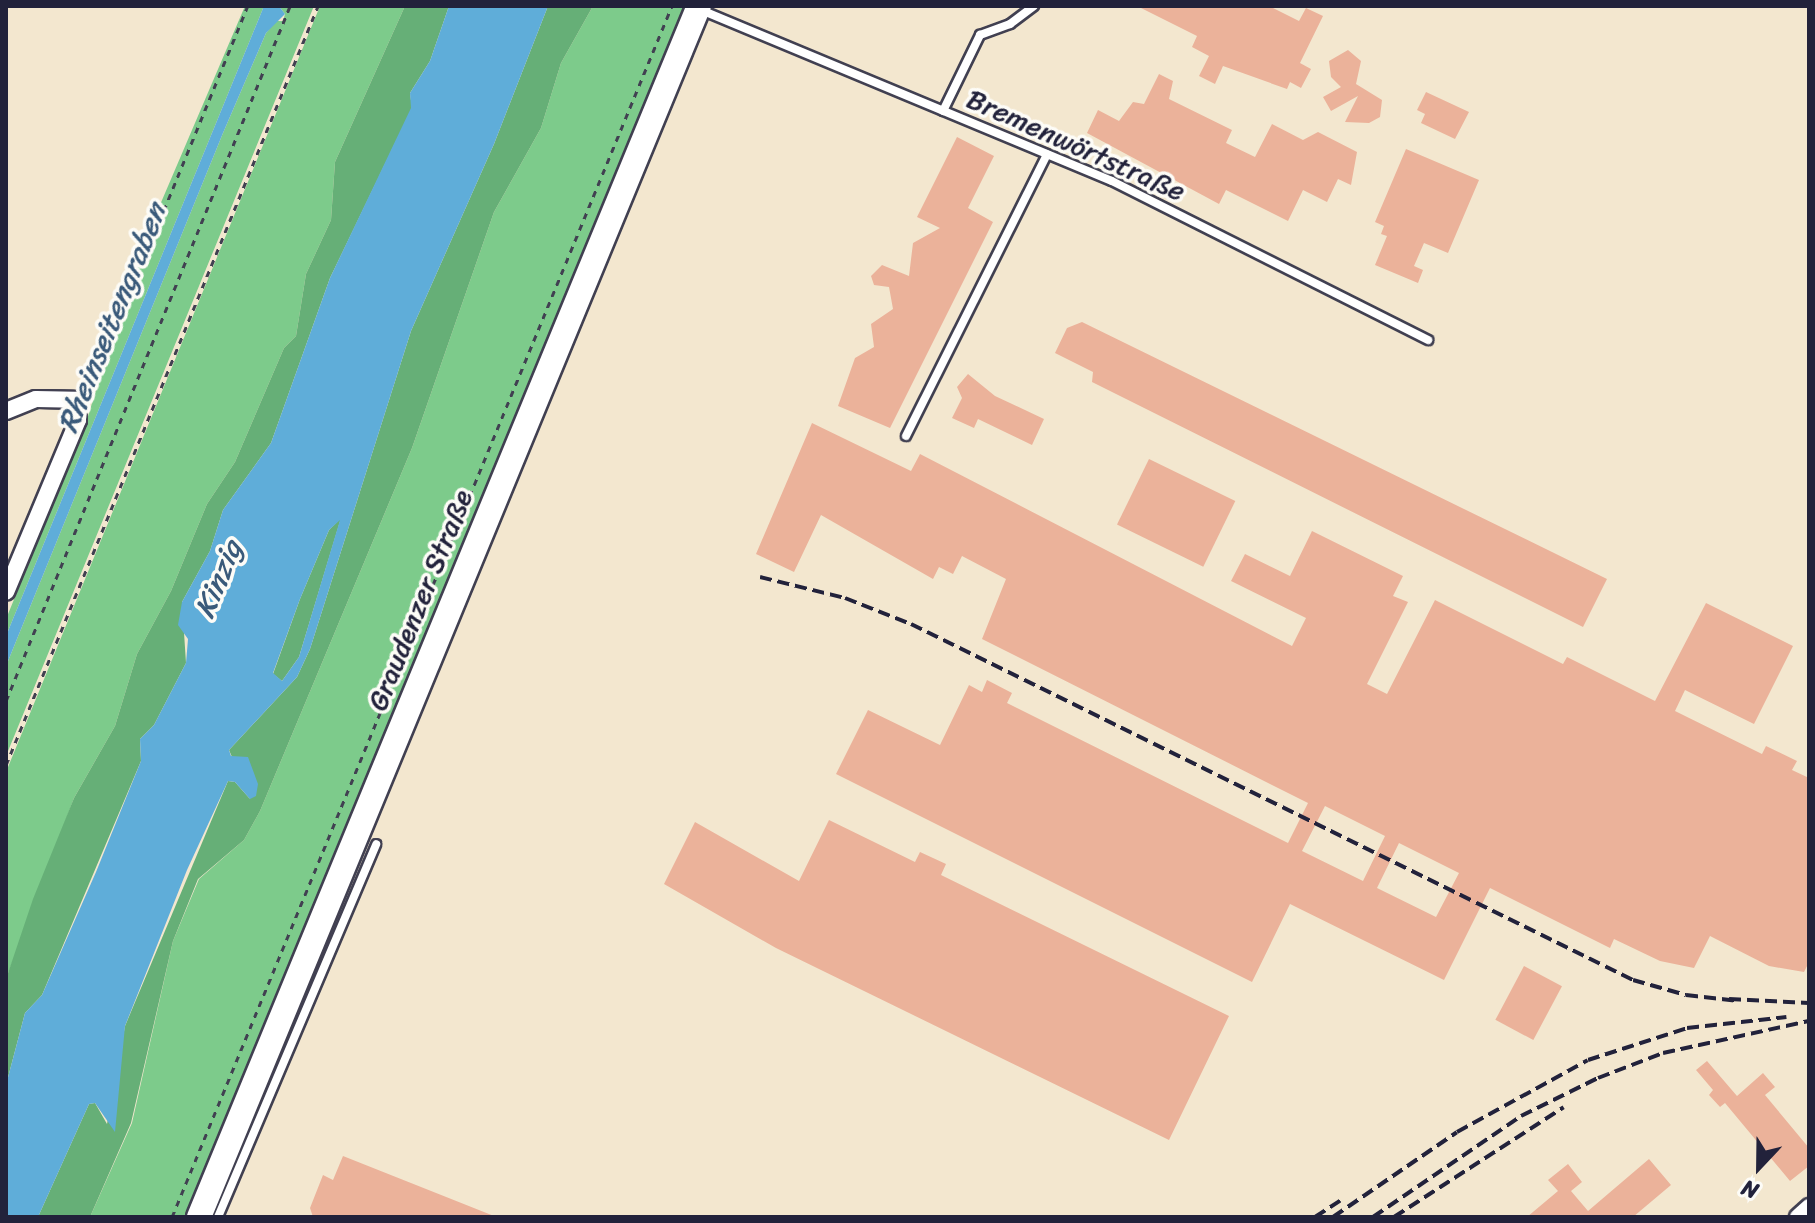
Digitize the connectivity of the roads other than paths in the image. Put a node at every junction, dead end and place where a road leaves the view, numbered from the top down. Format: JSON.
{"nodes":[{"id":1,"x":1034,"y":6,"type":"edge"},
{"id":2,"x":698,"y":7,"type":"edge"},
{"id":3,"x":943,"y":111,"type":"junction"},
{"id":4,"x":1047,"y":154,"type":"junction"},
{"id":5,"x":1428,"y":340,"type":"dead end"},
{"id":6,"x":6,"y":411,"type":"edge"},
{"id":7,"x":906,"y":436,"type":"dead end"},
{"id":8,"x":6,"y":592,"type":"edge"},
{"id":9,"x":376,"y":844,"type":"dead end"},
{"id":10,"x":1809,"y":1207,"type":"edge"},
{"id":11,"x":206,"y":1216,"type":"edge"},
{"id":12,"x":1798,"y":1217,"type":"edge"}],
"edges":[{"from":1,"to":3,"type":"lane"},
{"from":2,"to":3,"type":"lane","name":"Bremenwörtstraße"},
{"from":2,"to":11,"type":"street","name":"Graudenzer Straße"},
{"from":3,"to":4,"type":"lane","name":"Bremenwörtstraße"},
{"from":4,"to":5,"type":"lane","name":"Bremenwörtstraße"},
{"from":4,"to":7,"type":"lane"},
{"from":6,"to":8,"type":"street"},
{"from":9,"to":11,"type":"lane"},
{"from":10,"to":12,"type":"street"}]}
